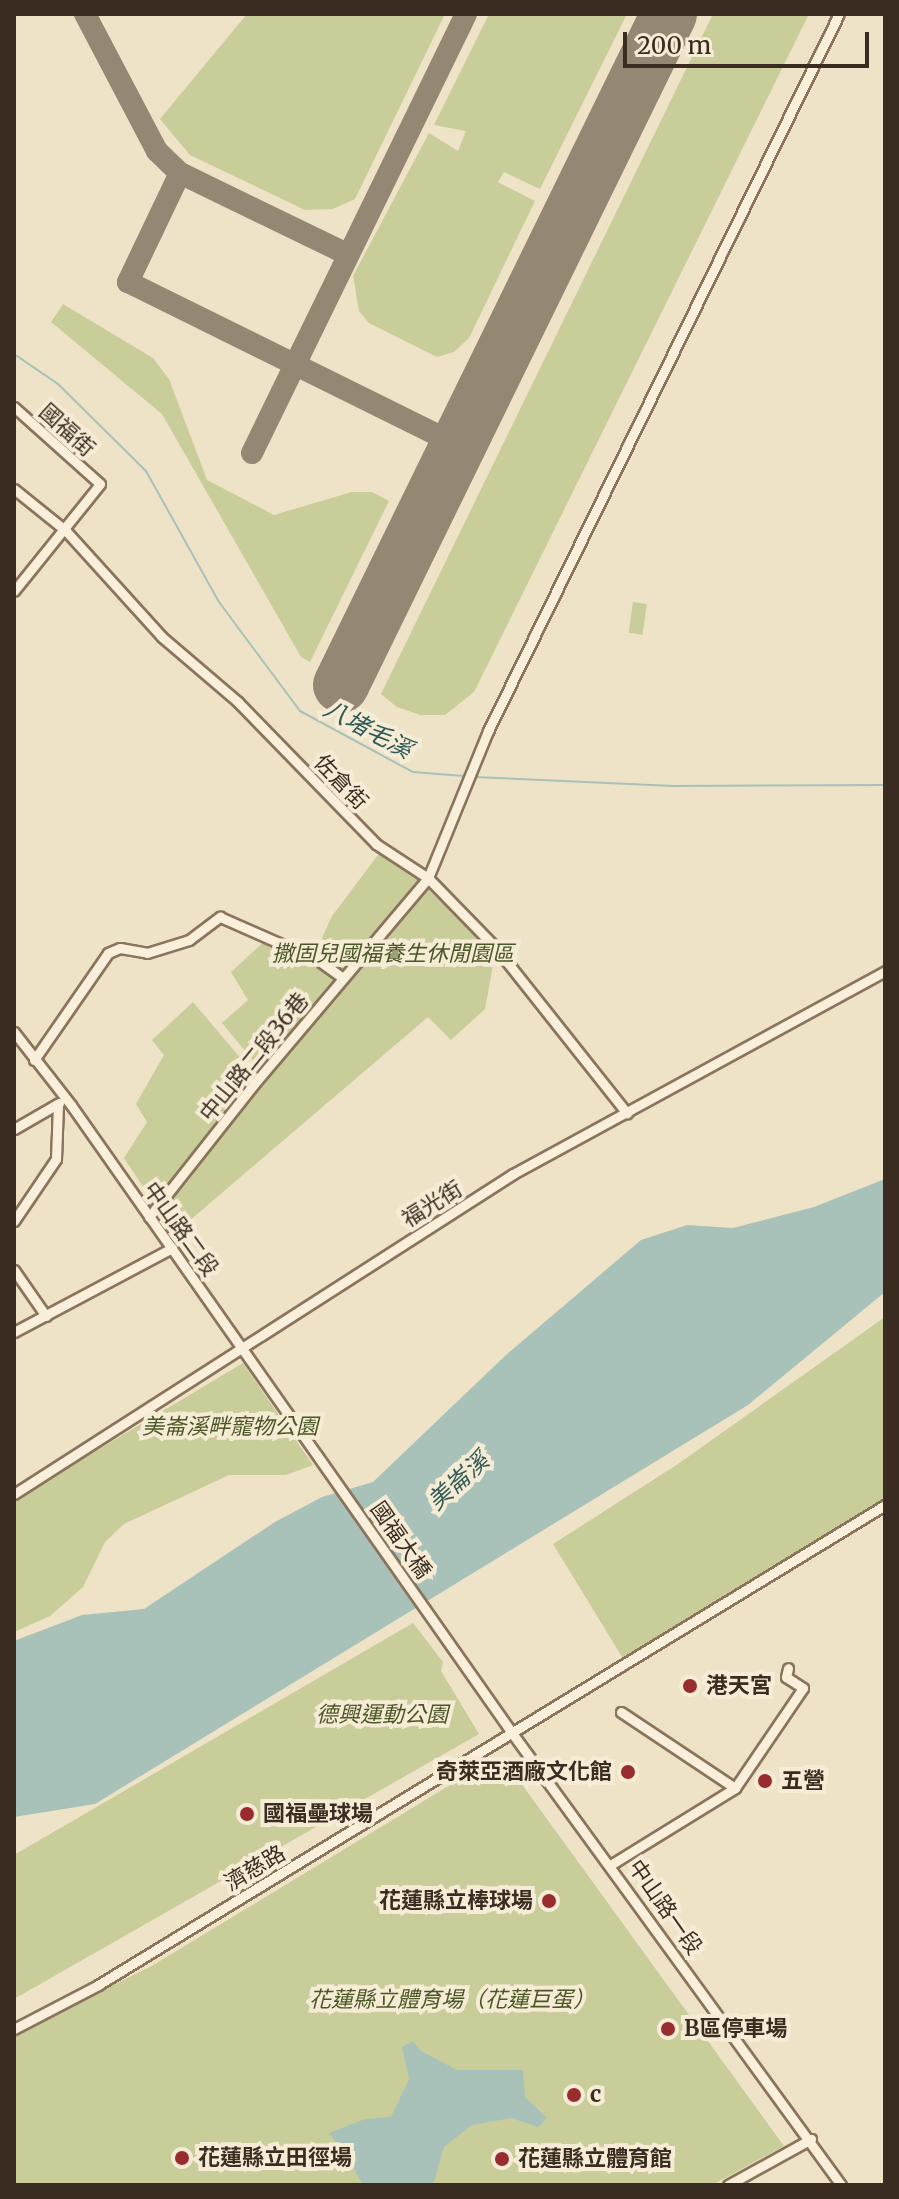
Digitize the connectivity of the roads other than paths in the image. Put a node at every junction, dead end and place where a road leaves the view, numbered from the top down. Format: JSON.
{"nodes":[{"id":1,"x":839,"y":14,"type":"edge"},
{"id":2,"x":14,"y":407,"type":"edge"},
{"id":3,"x":14,"y":489,"type":"edge"},
{"id":4,"x":66,"y":531,"type":"junction"},
{"id":5,"x":14,"y":591,"type":"edge"},
{"id":6,"x":428,"y":878,"type":"junction"},
{"id":7,"x":885,"y":971,"type":"edge"},
{"id":8,"x":343,"y":978,"type":"junction"},
{"id":9,"x":14,"y":1032,"type":"edge"},
{"id":10,"x":34,"y":1060,"type":"junction"},
{"id":11,"x":61,"y":1101,"type":"junction"},
{"id":12,"x":627,"y":1113,"type":"junction"},
{"id":13,"x":14,"y":1129,"type":"edge"},
{"id":14,"x":149,"y":1217,"type":"junction"},
{"id":15,"x":14,"y":1221,"type":"edge"},
{"id":16,"x":172,"y":1248,"type":"junction"},
{"id":17,"x":14,"y":1270,"type":"edge"},
{"id":18,"x":46,"y":1316,"type":"junction"},
{"id":19,"x":14,"y":1332,"type":"edge"},
{"id":20,"x":243,"y":1345,"type":"junction"},
{"id":21,"x":315,"y":1449,"type":"joint"},
{"id":22,"x":14,"y":1494,"type":"edge"},
{"id":23,"x":885,"y":1505,"type":"edge"},
{"id":24,"x":457,"y":1652,"type":"joint"},
{"id":25,"x":788,"y":1668,"type":"dead end"},
{"id":26,"x":621,"y":1712,"type":"dead end"},
{"id":27,"x":512,"y":1733,"type":"junction"},
{"id":28,"x":735,"y":1788,"type":"junction"},
{"id":29,"x":612,"y":1864,"type":"junction"},
{"id":30,"x":14,"y":2029,"type":"edge"},
{"id":31,"x":811,"y":2139,"type":"junction"},
{"id":32,"x":728,"y":2185,"type":"edge"},
{"id":33,"x":841,"y":2185,"type":"edge"}],
"edges":[{"from":1,"to":6,"type":"street","name":"中山路二段36巷"},
{"from":2,"to":4,"type":"street","name":"國福街"},
{"from":3,"to":4,"type":"street","name":"佐倉街"},
{"from":4,"to":5,"type":"street","name":"國福街"},
{"from":4,"to":6,"type":"street","name":"佐倉街"},
{"from":6,"to":8,"type":"street","name":"中山路二段36巷"},
{"from":6,"to":12,"type":"street","name":"佐倉街"},
{"from":7,"to":12,"type":"street","name":"福光街"},
{"from":8,"to":10,"type":"street"},
{"from":8,"to":14,"type":"street","name":"中山路二段36巷"},
{"from":9,"to":10,"type":"street","name":"中山路二段"},
{"from":10,"to":11,"type":"street","name":"中山路二段"},
{"from":11,"to":13,"type":"street"},
{"from":11,"to":14,"type":"street","name":"中山路二段"},
{"from":11,"to":15,"type":"street"},
{"from":12,"to":20,"type":"street","name":"福光街"},
{"from":14,"to":16,"type":"street","name":"中山路二段"},
{"from":16,"to":18,"type":"street"},
{"from":16,"to":20,"type":"street","name":"中山路二段"},
{"from":17,"to":18,"type":"street"},
{"from":18,"to":19,"type":"street"},
{"from":20,"to":21,"type":"street","name":"中山路二段"},
{"from":20,"to":22,"type":"street","name":"福光街"},
{"from":21,"to":24,"type":"street","name":"國福大橋"},
{"from":23,"to":27,"type":"street","name":"濟慈路"},
{"from":24,"to":27,"type":"street","name":"中山路一段"},
{"from":25,"to":28,"type":"street"},
{"from":26,"to":28,"type":"street"},
{"from":27,"to":29,"type":"street","name":"中山路一段"},
{"from":27,"to":30,"type":"street","name":"濟慈路"},
{"from":28,"to":29,"type":"street"},
{"from":29,"to":31,"type":"street","name":"中山路一段"},
{"from":31,"to":32,"type":"street"},
{"from":31,"to":33,"type":"street","name":"中山路一段"}]}
